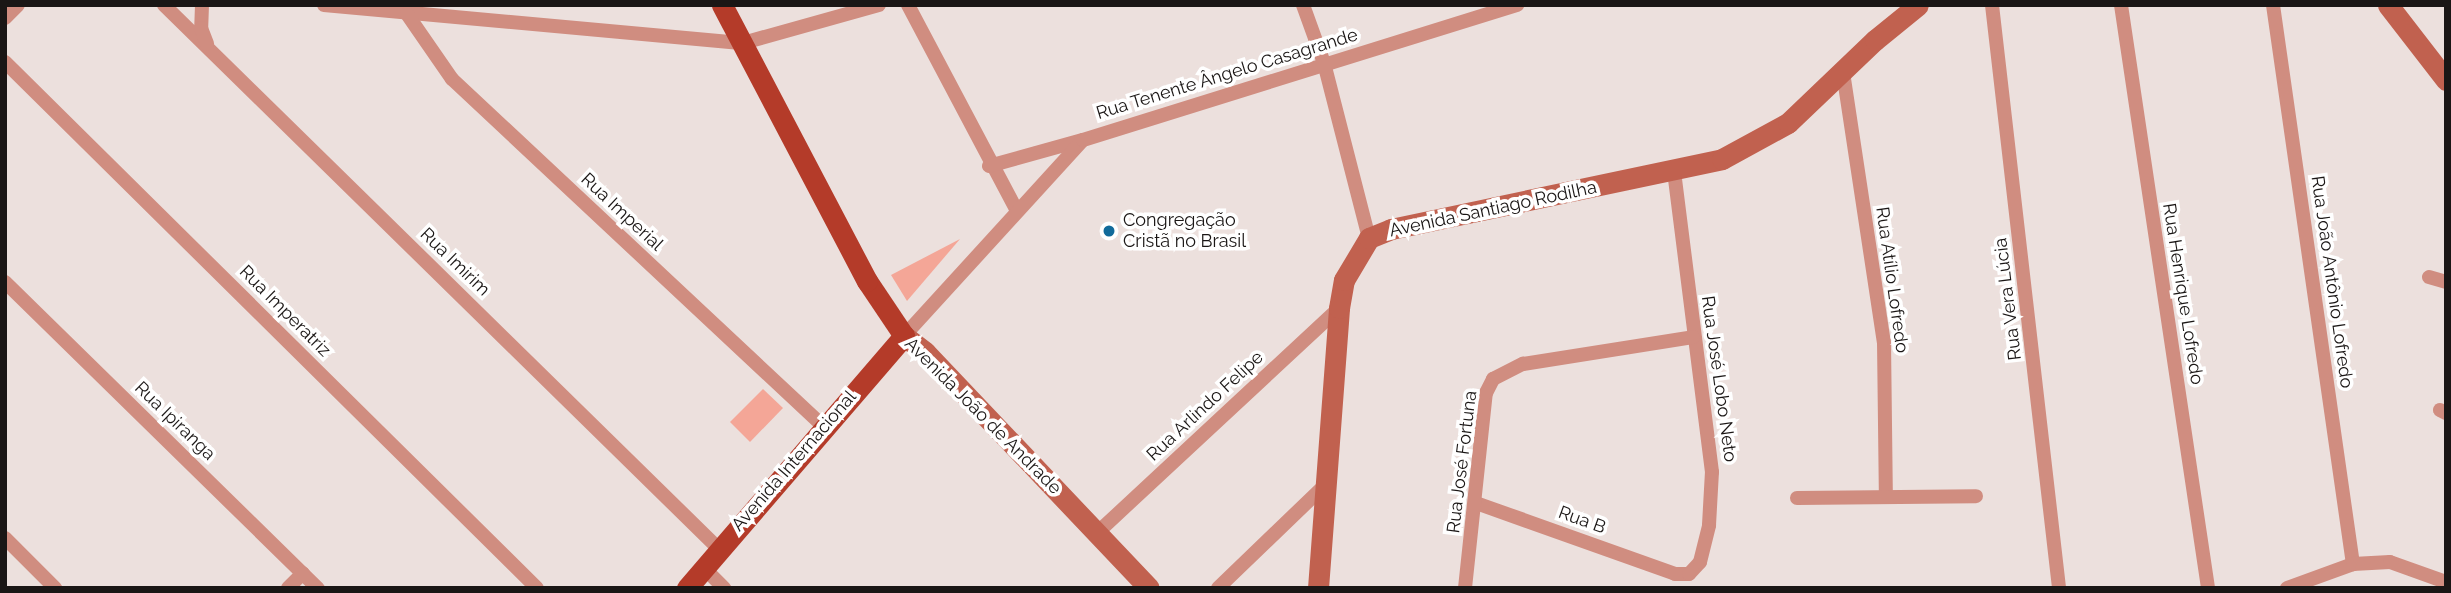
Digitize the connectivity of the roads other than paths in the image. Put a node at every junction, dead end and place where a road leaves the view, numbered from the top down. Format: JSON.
{"nodes":[{"id":1,"x":18,"y":5,"type":"edge"},
{"id":2,"x":164,"y":5,"type":"edge"},
{"id":3,"x":202,"y":5,"type":"edge"},
{"id":4,"x":324,"y":5,"type":"edge"},
{"id":5,"x":722,"y":5,"type":"edge"},
{"id":6,"x":879,"y":5,"type":"edge"},
{"id":7,"x":908,"y":5,"type":"edge"},
{"id":8,"x":1303,"y":5,"type":"edge"},
{"id":9,"x":1517,"y":5,"type":"edge"},
{"id":10,"x":1918,"y":5,"type":"edge"},
{"id":11,"x":1992,"y":5,"type":"edge"},
{"id":12,"x":2121,"y":5,"type":"edge"},
{"id":13,"x":2273,"y":5,"type":"edge"},
{"id":14,"x":2388,"y":5,"type":"edge"},
{"id":15,"x":407,"y":14,"type":"junction"},
{"id":16,"x":5,"y":18,"type":"edge"},
{"id":17,"x":743,"y":43,"type":"junction"},
{"id":18,"x":208,"y":49,"type":"junction"},
{"id":19,"x":5,"y":62,"type":"edge"},
{"id":20,"x":1324,"y":63,"type":"junction"},
{"id":21,"x":1843,"y":72,"type":"junction"},
{"id":22,"x":2446,"y":80,"type":"edge"},
{"id":23,"x":1083,"y":140,"type":"junction"},
{"id":24,"x":989,"y":166,"type":"junction"},
{"id":25,"x":1674,"y":170,"type":"junction"},
{"id":26,"x":1017,"y":211,"type":"junction"},
{"id":27,"x":1370,"y":238,"type":"junction"},
{"id":28,"x":2429,"y":277,"type":"dead end"},
{"id":29,"x":5,"y":282,"type":"edge"},
{"id":30,"x":2446,"y":282,"type":"edge"},
{"id":31,"x":1339,"y":308,"type":"junction"},
{"id":32,"x":904,"y":336,"type":"junction"},
{"id":33,"x":1693,"y":337,"type":"junction"},
{"id":34,"x":824,"y":427,"type":"junction"},
{"id":35,"x":1326,"y":484,"type":"junction"},
{"id":36,"x":1886,"y":495,"type":"junction"},
{"id":37,"x":1976,"y":496,"type":"dead end"},
{"id":38,"x":1797,"y":498,"type":"dead end"},
{"id":39,"x":1476,"y":503,"type":"junction"},
{"id":40,"x":1097,"y":533,"type":"junction"},
{"id":41,"x":5,"y":538,"type":"edge"},
{"id":42,"x":718,"y":548,"type":"junction"},
{"id":43,"x":2353,"y":564,"type":"junction"},
{"id":44,"x":703,"y":567,"type":"junction"},
{"id":45,"x":303,"y":573,"type":"junction"},
{"id":46,"x":1675,"y":574,"type":"joint"},
{"id":47,"x":2446,"y":582,"type":"edge"},
{"id":48,"x":55,"y":588,"type":"edge"},
{"id":49,"x":288,"y":588,"type":"edge"},
{"id":50,"x":318,"y":588,"type":"edge"},
{"id":51,"x":537,"y":588,"type":"edge"},
{"id":52,"x":687,"y":588,"type":"edge"},
{"id":53,"x":724,"y":588,"type":"edge"},
{"id":54,"x":1149,"y":588,"type":"edge"},
{"id":55,"x":1218,"y":588,"type":"edge"},
{"id":56,"x":1318,"y":588,"type":"edge"},
{"id":57,"x":1465,"y":588,"type":"edge"},
{"id":58,"x":2059,"y":588,"type":"edge"},
{"id":59,"x":2208,"y":588,"type":"edge"},
{"id":60,"x":2287,"y":588,"type":"edge"}],
"edges":[{"from":1,"to":16,"type":"street"},
{"from":2,"to":18,"type":"street","name":"Rua Imirim"},
{"from":3,"to":18,"type":"street"},
{"from":4,"to":15,"type":"street"},
{"from":5,"to":17,"type":"main road","name":"Avenida João de Andrade"},
{"from":6,"to":17,"type":"street"},
{"from":7,"to":24,"type":"street"},
{"from":8,"to":20,"type":"street"},
{"from":9,"to":20,"type":"street","name":"Rua Tenente Ângelo Casagrande"},
{"from":10,"to":21,"type":"main road","name":"Avenida Santiago Rodilha"},
{"from":11,"to":58,"type":"street","name":"Rua Vera Lúcia"},
{"from":12,"to":59,"type":"street","name":"Rua Henrique Lofredo"},
{"from":13,"to":43,"type":"street","name":"Rua João Antônio Lofredo"},
{"from":14,"to":22,"type":"main road"},
{"from":15,"to":17,"type":"street"},
{"from":15,"to":34,"type":"street","name":"Rua Imperial"},
{"from":17,"to":32,"type":"main road","name":"Avenida João de Andrade"},
{"from":18,"to":42,"type":"street","name":"Rua Imirim"},
{"from":19,"to":51,"type":"street","name":"Rua Imperatriz"},
{"from":20,"to":23,"type":"street","name":"Rua Tenente Ângelo Casagrande"},
{"from":20,"to":27,"type":"street"},
{"from":21,"to":25,"type":"main road","name":"Avenida Santiago Rodilha"},
{"from":21,"to":36,"type":"street","name":"Rua Atílio Lofredo"},
{"from":23,"to":24,"type":"street"},
{"from":23,"to":26,"type":"street","name":"Rua Tenente Ângelo Casagrande"},
{"from":24,"to":26,"type":"street"},
{"from":25,"to":27,"type":"main road","name":"Avenida Santiago Rodilha"},
{"from":25,"to":33,"type":"street","name":"Rua José Lobo Neto"},
{"from":26,"to":32,"type":"street","name":"Rua Tenente Ângelo Casagrande"},
{"from":27,"to":31,"type":"main road","name":"Avenida Santiago Rodilha"},
{"from":28,"to":30,"type":"street"},
{"from":29,"to":45,"type":"street","name":"Rua Ipiranga"},
{"from":31,"to":35,"type":"main road","name":"Avenida Santiago Rodilha"},
{"from":31,"to":40,"type":"street","name":"Rua Arlindo Felipe"},
{"from":32,"to":34,"type":"main road","name":"Avenida Internacional"},
{"from":32,"to":40,"type":"main road","name":"Avenida João de Andrade"},
{"from":33,"to":39,"type":"street","name":"Rua José Fortuna"},
{"from":33,"to":46,"type":"street","name":"Rua José Lobo Neto"},
{"from":34,"to":42,"type":"main road","name":"Avenida Internacional"},
{"from":35,"to":55,"type":"street"},
{"from":35,"to":56,"type":"main road","name":"Avenida Santiago Rodilha"},
{"from":36,"to":37,"type":"street"},
{"from":36,"to":38,"type":"street"},
{"from":39,"to":46,"type":"street","name":"Rua B"},
{"from":39,"to":57,"type":"street","name":"Rua José Fortuna"},
{"from":40,"to":54,"type":"main road","name":"Avenida João de Andrade"},
{"from":41,"to":48,"type":"street"},
{"from":42,"to":44,"type":"main road","name":"Avenida Internacional"},
{"from":43,"to":47,"type":"street"},
{"from":43,"to":60,"type":"street"},
{"from":44,"to":52,"type":"main road","name":"Avenida Internacional"},
{"from":44,"to":53,"type":"street"},
{"from":45,"to":49,"type":"street"},
{"from":45,"to":50,"type":"street","name":"Rua Ipiranga"}]}
